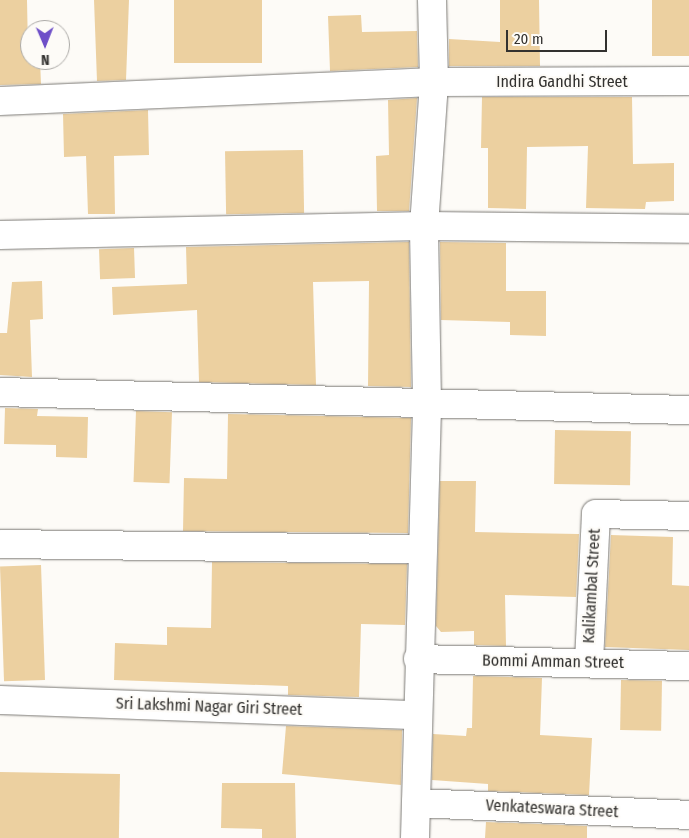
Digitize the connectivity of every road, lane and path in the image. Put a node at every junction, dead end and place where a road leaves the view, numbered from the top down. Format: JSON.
{"nodes":[{"id":1,"x":432,"y":0,"type":"edge"},
{"id":2,"x":689,"y":81,"type":"edge"},
{"id":3,"x":434,"y":82,"type":"junction"},
{"id":4,"x":0,"y":101,"type":"edge"},
{"id":5,"x":424,"y":226,"type":"junction"},
{"id":6,"x":689,"y":229,"type":"edge"},
{"id":7,"x":0,"y":235,"type":"edge"},
{"id":8,"x":0,"y":392,"type":"edge"},
{"id":9,"x":427,"y":402,"type":"junction"},
{"id":10,"x":689,"y":410,"type":"edge"},
{"id":11,"x":689,"y":516,"type":"edge"},
{"id":12,"x":0,"y":544,"type":"edge"},
{"id":13,"x":420,"y":549,"type":"junction"},
{"id":14,"x":418,"y":659,"type":"junction"},
{"id":15,"x":589,"y":662,"type":"junction"},
{"id":16,"x":689,"y":666,"type":"edge"},
{"id":17,"x":0,"y":700,"type":"edge"},
{"id":18,"x":417,"y":715,"type":"junction"},
{"id":19,"x":416,"y":803,"type":"junction"},
{"id":20,"x":689,"y":816,"type":"edge"},
{"id":21,"x":415,"y":838,"type":"edge"}],
"edges":[{"from":1,"to":3,"type":"street"},
{"from":2,"to":3,"type":"street","name":"Indira Gandhi Street"},
{"from":3,"to":4,"type":"street","name":"Indira Gandhi Street"},
{"from":3,"to":5,"type":"street"},
{"from":5,"to":6,"type":"street"},
{"from":5,"to":7,"type":"street"},
{"from":5,"to":9,"type":"street"},
{"from":8,"to":9,"type":"street"},
{"from":9,"to":10,"type":"street"},
{"from":9,"to":13,"type":"street"},
{"from":11,"to":15,"type":"street","name":"Kalikambal Street"},
{"from":12,"to":13,"type":"street"},
{"from":13,"to":14,"type":"street"},
{"from":14,"to":15,"type":"street","name":"Bommi Amman Street"},
{"from":14,"to":18,"type":"street"},
{"from":15,"to":16,"type":"street","name":"Bommi Amman Street"},
{"from":17,"to":18,"type":"street","name":"Sri Lakshmi Nagar Giri Street"},
{"from":18,"to":19,"type":"street"},
{"from":19,"to":20,"type":"street","name":"Venkateswara Street"},
{"from":19,"to":21,"type":"street"}]}
